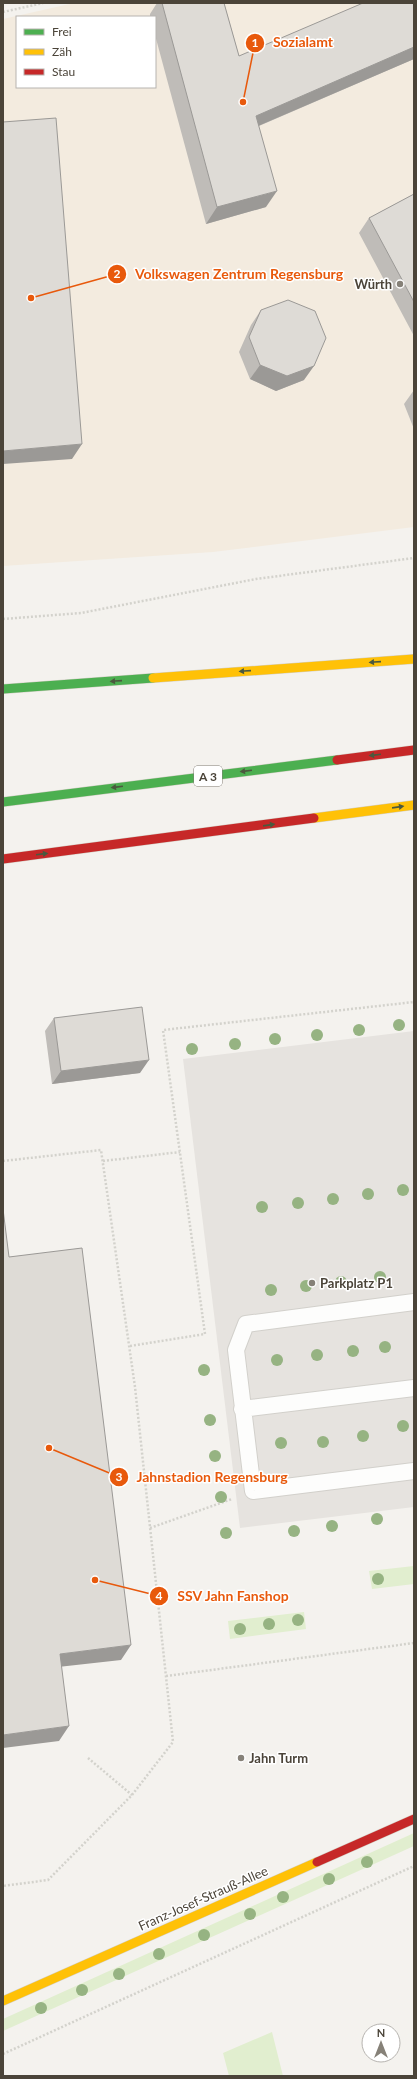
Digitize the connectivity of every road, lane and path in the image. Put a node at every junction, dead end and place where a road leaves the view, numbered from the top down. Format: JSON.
{"nodes":[{"id":1,"x":43,"y":3,"type":"edge"},
{"id":2,"x":3,"y":12,"type":"edge"},
{"id":3,"x":414,"y":558,"type":"edge"},
{"id":4,"x":3,"y":619,"type":"edge"},
{"id":5,"x":414,"y":659,"type":"edge"},
{"id":6,"x":3,"y":690,"type":"edge"},
{"id":7,"x":414,"y":750,"type":"edge"},
{"id":8,"x":3,"y":802,"type":"edge"},
{"id":9,"x":414,"y":805,"type":"edge"},
{"id":10,"x":231,"y":830,"type":"junction"},
{"id":11,"x":3,"y":859,"type":"edge"},
{"id":12,"x":50,"y":862,"type":"dead end"},
{"id":13,"x":414,"y":1002,"type":"edge"},
{"id":14,"x":180,"y":1152,"type":"junction"},
{"id":15,"x":3,"y":1161,"type":"edge"},
{"id":16,"x":103,"y":1161,"type":"junction"},
{"id":17,"x":414,"y":1302,"type":"edge"},
{"id":18,"x":130,"y":1346,"type":"junction"},
{"id":19,"x":414,"y":1388,"type":"edge"},
{"id":20,"x":242,"y":1409,"type":"junction"},
{"id":21,"x":414,"y":1471,"type":"edge"},
{"id":22,"x":253,"y":1491,"type":"junction"},
{"id":23,"x":150,"y":1528,"type":"junction"},
{"id":24,"x":414,"y":1643,"type":"edge"},
{"id":25,"x":166,"y":1676,"type":"junction"},
{"id":26,"x":88,"y":1758,"type":"dead end"},
{"id":27,"x":132,"y":1795,"type":"junction"},
{"id":28,"x":414,"y":1819,"type":"edge"},
{"id":29,"x":414,"y":1866,"type":"edge"},
{"id":30,"x":3,"y":1886,"type":"edge"},
{"id":31,"x":3,"y":2001,"type":"edge"},
{"id":32,"x":3,"y":2054,"type":"edge"}],
"edges":[{"from":1,"to":2,"type":"path"},
{"from":3,"to":4,"type":"path"},
{"from":5,"to":6,"type":"main road","one_way":true},
{"from":7,"to":8,"type":"main road","number":"A 3","one_way":true},
{"from":10,"to":9,"type":"main road","one_way":true},
{"from":11,"to":10,"type":"main road","one_way":true},
{"from":10,"to":12,"type":"main road"},
{"from":13,"to":14,"type":"path"},
{"from":14,"to":16,"type":"path"},
{"from":14,"to":18,"type":"path"},
{"from":15,"to":16,"type":"path"},
{"from":16,"to":18,"type":"path"},
{"from":17,"to":20,"type":"lane"},
{"from":18,"to":23,"type":"path"},
{"from":19,"to":20,"type":"lane"},
{"from":20,"to":22,"type":"lane"},
{"from":21,"to":22,"type":"lane"},
{"from":22,"to":23,"type":"path"},
{"from":23,"to":25,"type":"path"},
{"from":24,"to":25,"type":"path"},
{"from":25,"to":27,"type":"path"},
{"from":26,"to":27,"type":"path"},
{"from":27,"to":30,"type":"path"},
{"from":28,"to":31,"type":"main road","name":"Franz-Josef-Strauß-Allee"},
{"from":29,"to":32,"type":"path"}]}
